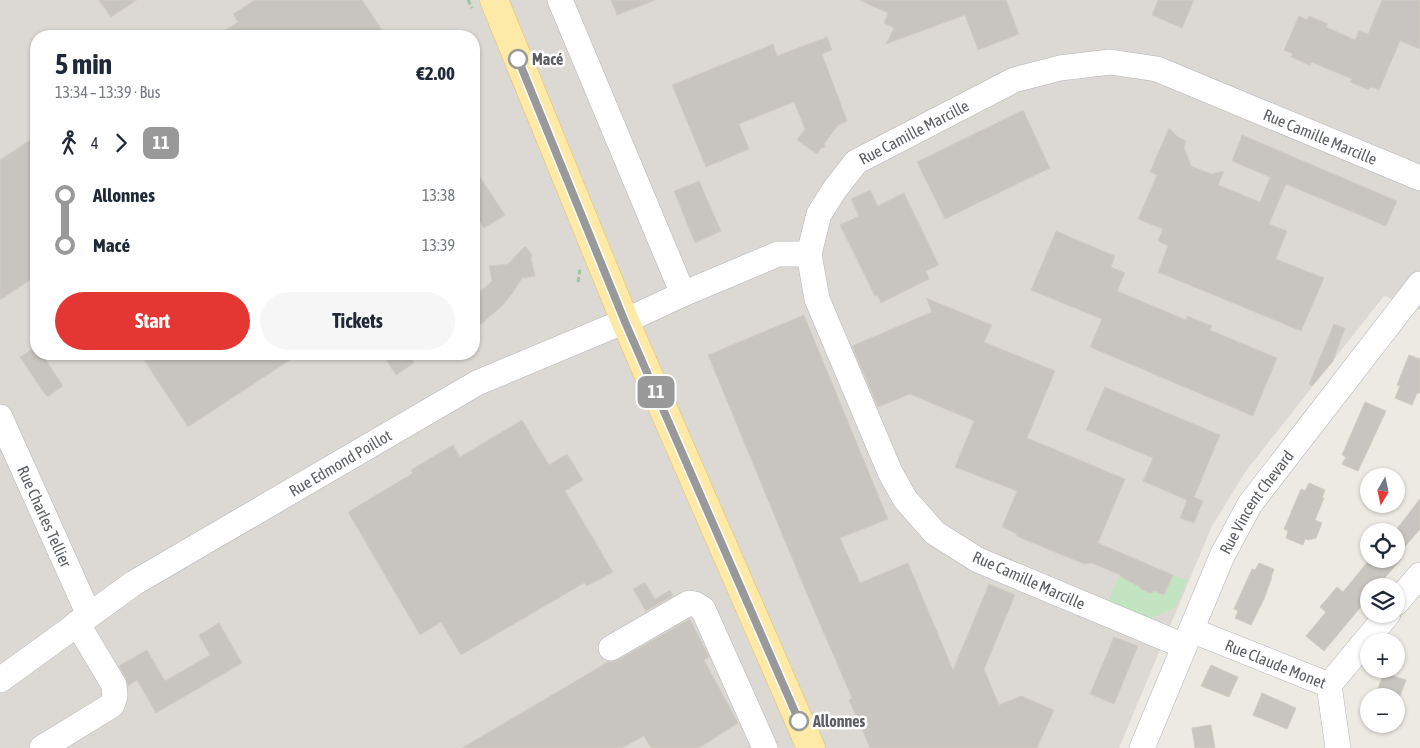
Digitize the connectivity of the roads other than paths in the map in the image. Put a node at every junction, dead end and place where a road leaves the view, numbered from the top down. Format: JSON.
{"nodes":[{"id":1,"x":494,"y":0,"type":"edge"},
{"id":2,"x":560,"y":0,"type":"edge"},
{"id":3,"x":1420,"y":178,"type":"edge"},
{"id":4,"x":809,"y":254,"type":"junction"},
{"id":5,"x":1420,"y":284,"type":"edge"},
{"id":6,"x":683,"y":294,"type":"junction"},
{"id":7,"x":625,"y":322,"type":"junction"},
{"id":8,"x":0,"y":418,"type":"edge"},
{"id":9,"x":1420,"y":575,"type":"edge"},
{"id":10,"x":1405,"y":592,"type":"edge"},
{"id":11,"x":78,"y":623,"type":"junction"},
{"id":12,"x":1380,"y":623,"type":"edge"},
{"id":13,"x":1188,"y":638,"type":"junction"},
{"id":14,"x":612,"y":648,"type":"dead end"},
{"id":15,"x":0,"y":680,"type":"edge"},
{"id":16,"x":1329,"y":684,"type":"junction"},
{"id":17,"x":42,"y":748,"type":"edge"},
{"id":18,"x":765,"y":748,"type":"edge"},
{"id":19,"x":811,"y":748,"type":"edge"},
{"id":20,"x":1142,"y":748,"type":"edge"},
{"id":21,"x":1338,"y":748,"type":"edge"}],
"edges":[{"from":1,"to":7,"type":"main road"},
{"from":2,"to":6,"type":"street"},
{"from":3,"to":4,"type":"street","name":"Rue Camille Marcille"},
{"from":4,"to":6,"type":"street","name":"Rue Edmond Poillot"},
{"from":4,"to":13,"type":"street","name":"Rue Camille Marcille"},
{"from":5,"to":13,"type":"street","name":"Rue Vincent Chevard"},
{"from":6,"to":7,"type":"street","name":"Rue Edmond Poillot"},
{"from":7,"to":11,"type":"street","name":"Rue Edmond Poillot"},
{"from":7,"to":19,"type":"main road"},
{"from":8,"to":11,"type":"street","name":"Rue Charles Tellier"},
{"from":9,"to":10,"type":"street"},
{"from":11,"to":15,"type":"street","name":"Rue Edmond Poillot"},
{"from":11,"to":17,"type":"street","name":"Rue Charles Tellier"},
{"from":12,"to":16,"type":"street"},
{"from":13,"to":16,"type":"street","name":"Rue Claude Monet"},
{"from":13,"to":20,"type":"street","name":"Rue Vincent Chevard"},
{"from":14,"to":18,"type":"street"},
{"from":16,"to":21,"type":"street","name":"Rue Claude Monet"}]}
